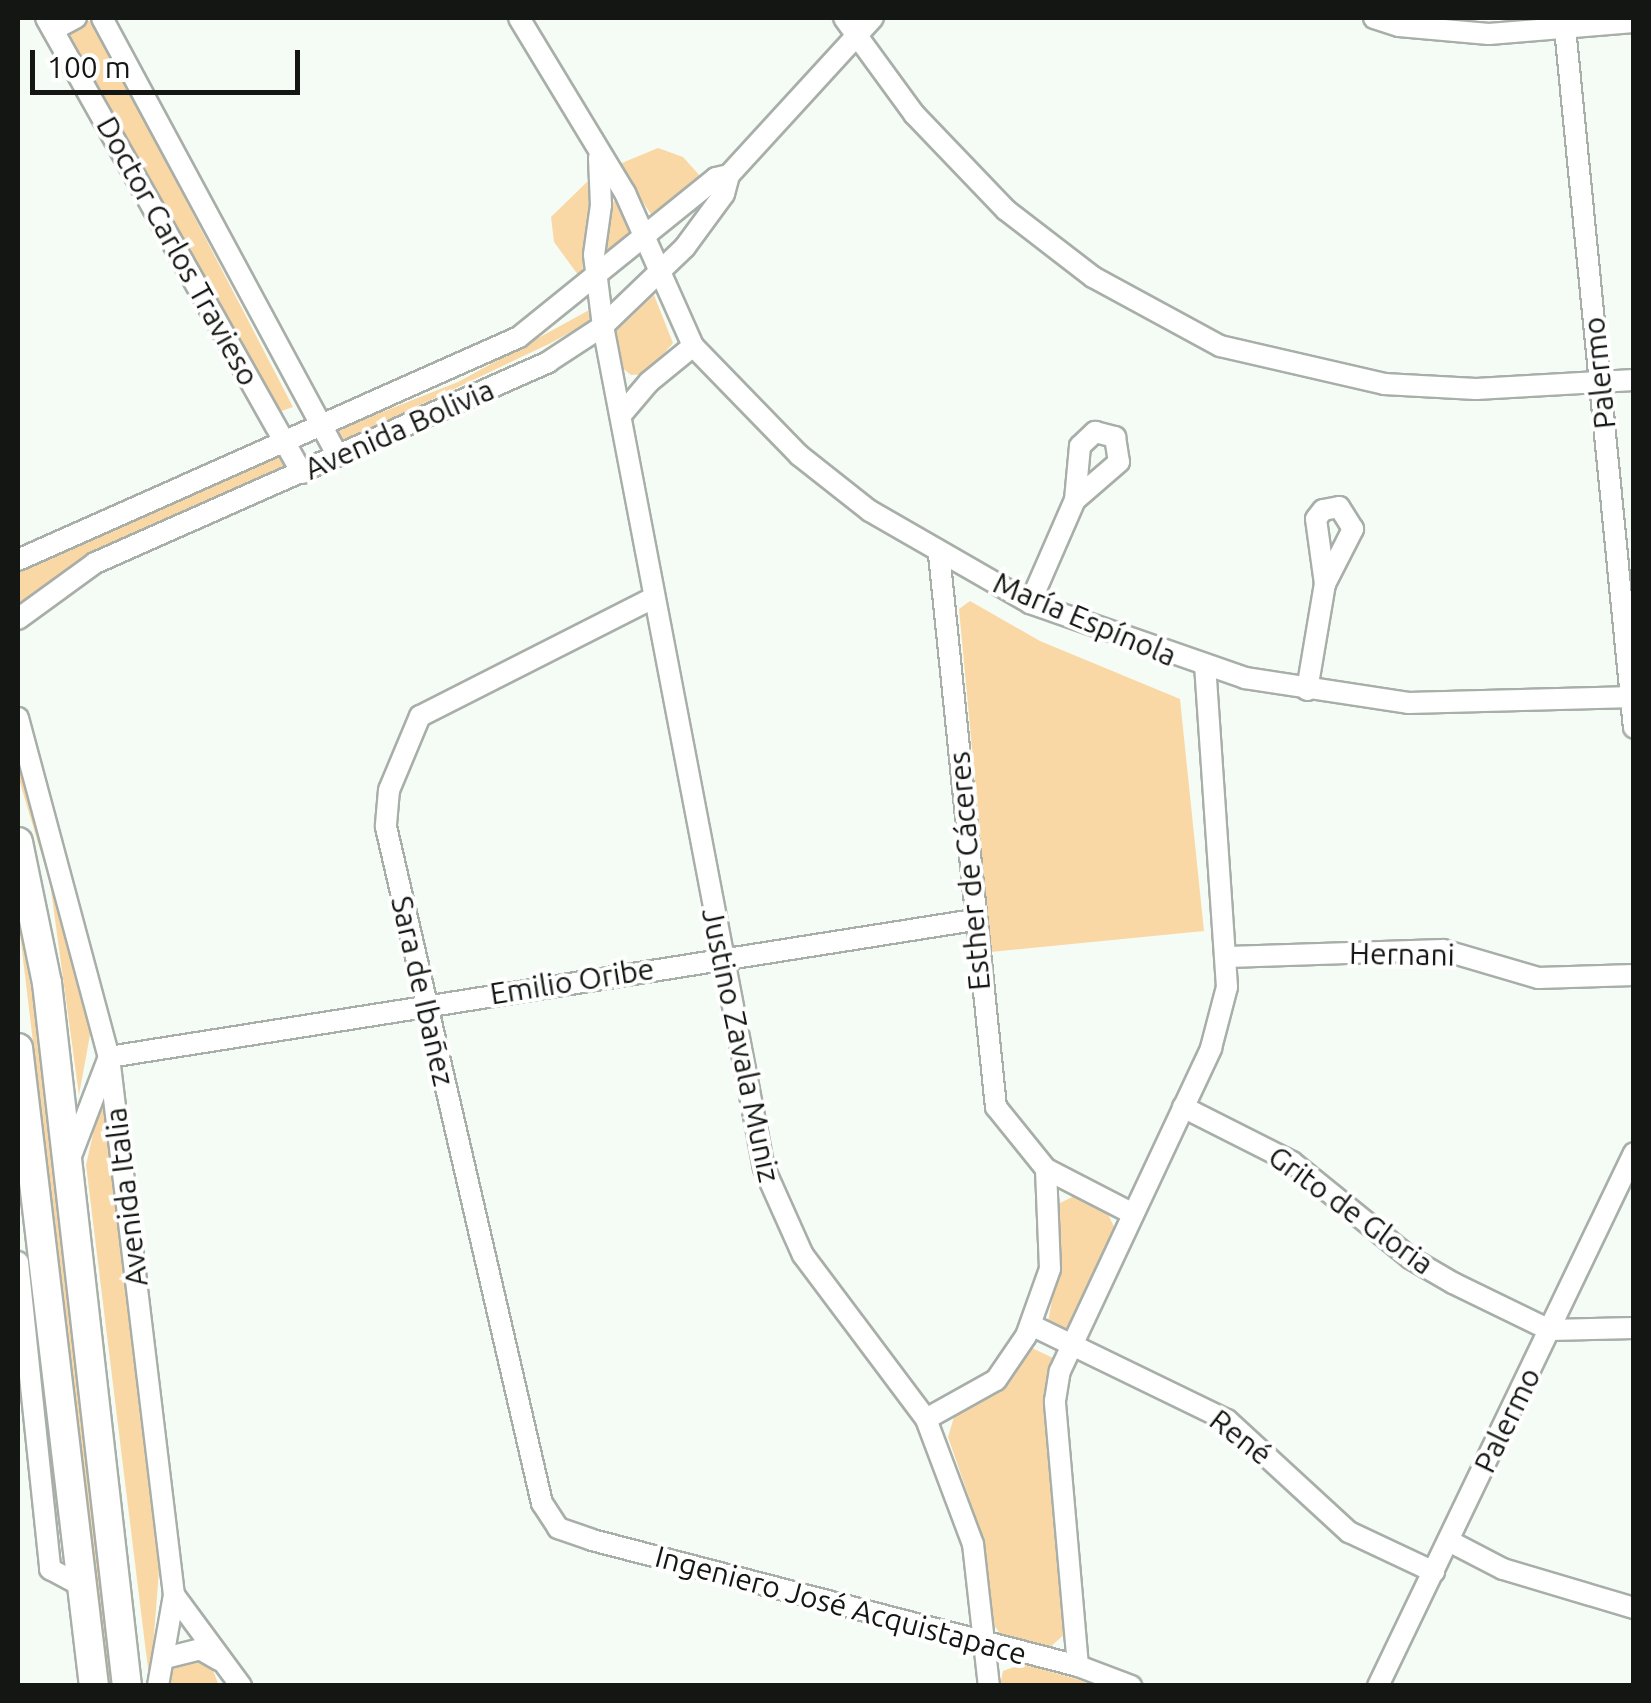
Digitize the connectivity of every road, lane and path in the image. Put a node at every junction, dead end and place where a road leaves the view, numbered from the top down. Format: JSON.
{"nodes":[{"id":1,"x":76,"y":18,"type":"edge"},
{"id":2,"x":102,"y":18,"type":"edge"},
{"id":3,"x":519,"y":18,"type":"edge"},
{"id":4,"x":844,"y":18,"type":"edge"},
{"id":5,"x":873,"y":18,"type":"edge"},
{"id":6,"x":1374,"y":18,"type":"edge"},
{"id":7,"x":1634,"y":22,"type":"edge"},
{"id":8,"x":1564,"y":23,"type":"edge"},
{"id":9,"x":50,"y":24,"type":"edge"},
{"id":10,"x":855,"y":37,"type":"junction"},
{"id":11,"x":599,"y":158,"type":"junction"},
{"id":12,"x":728,"y":175,"type":"junction"},
{"id":13,"x":642,"y":239,"type":"junction"},
{"id":14,"x":659,"y":276,"type":"junction"},
{"id":15,"x":596,"y":281,"type":"junction"},
{"id":16,"x":603,"y":326,"type":"junction"},
{"id":17,"x":693,"y":346,"type":"junction"},
{"id":18,"x":1634,"y":380,"type":"edge"},
{"id":19,"x":1600,"y":383,"type":"junction"},
{"id":20,"x":621,"y":415,"type":"junction"},
{"id":21,"x":320,"y":423,"type":"junction"},
{"id":22,"x":284,"y":440,"type":"junction"},
{"id":23,"x":337,"y":456,"type":"junction"},
{"id":24,"x":302,"y":473,"type":"junction"},
{"id":25,"x":1075,"y":500,"type":"dead end"},
{"id":26,"x":939,"y":554,"type":"junction"},
{"id":27,"x":18,"y":560,"type":"edge"},
{"id":28,"x":1325,"y":584,"type":"dead end"},
{"id":29,"x":653,"y":598,"type":"junction"},
{"id":30,"x":1030,"y":603,"type":"junction"},
{"id":31,"x":18,"y":619,"type":"edge"},
{"id":32,"x":1205,"y":668,"type":"junction"},
{"id":33,"x":1307,"y":690,"type":"junction"},
{"id":34,"x":1632,"y":697,"type":"edge"},
{"id":35,"x":18,"y":718,"type":"edge"},
{"id":36,"x":1634,"y":728,"type":"edge"},
{"id":37,"x":18,"y":842,"type":"edge"},
{"id":38,"x":974,"y":920,"type":"junction"},
{"id":39,"x":1228,"y":956,"type":"junction"},
{"id":40,"x":721,"y":958,"type":"junction"},
{"id":41,"x":1634,"y":976,"type":"edge"},
{"id":42,"x":426,"y":1003,"type":"junction"},
{"id":43,"x":109,"y":1056,"type":"junction"},
{"id":44,"x":19,"y":1067,"type":"edge"},
{"id":45,"x":1183,"y":1108,"type":"junction"},
{"id":46,"x":1634,"y":1154,"type":"edge"},
{"id":47,"x":66,"y":1167,"type":"junction"},
{"id":48,"x":1046,"y":1169,"type":"junction"},
{"id":49,"x":1133,"y":1214,"type":"junction"},
{"id":50,"x":18,"y":1262,"type":"edge"},
{"id":51,"x":1031,"y":1325,"type":"junction"},
{"id":52,"x":1634,"y":1328,"type":"edge"},
{"id":53,"x":1550,"y":1330,"type":"junction"},
{"id":54,"x":1071,"y":1345,"type":"junction"},
{"id":55,"x":926,"y":1418,"type":"junction"},
{"id":56,"x":551,"y":1522,"type":"joint"},
{"id":57,"x":1449,"y":1541,"type":"junction"},
{"id":58,"x":1434,"y":1572,"type":"junction"},
{"id":59,"x":82,"y":1586,"type":"junction"},
{"id":60,"x":174,"y":1595,"type":"junction"},
{"id":61,"x":1634,"y":1608,"type":"edge"},
{"id":62,"x":985,"y":1646,"type":"junction"},
{"id":63,"x":165,"y":1658,"type":"junction"},
{"id":64,"x":224,"y":1664,"type":"junction"},
{"id":65,"x":1078,"y":1666,"type":"junction"},
{"id":66,"x":241,"y":1685,"type":"edge"},
{"id":67,"x":94,"y":1686,"type":"edge"},
{"id":68,"x":128,"y":1686,"type":"edge"},
{"id":69,"x":158,"y":1686,"type":"edge"},
{"id":70,"x":990,"y":1686,"type":"edge"},
{"id":71,"x":1131,"y":1686,"type":"edge"},
{"id":72,"x":1378,"y":1686,"type":"edge"}],
"edges":[{"from":1,"to":9,"type":"street","name":"Doctor Carlos Travieso"},
{"from":2,"to":21,"type":"street","name":"Doctor Carlos Travieso"},
{"from":3,"to":11,"type":"street","name":"María Espínola"},
{"from":4,"to":10,"type":"street"},
{"from":5,"to":10,"type":"street","name":"Avenida Bolivia"},
{"from":6,"to":8,"type":"street"},
{"from":7,"to":8,"type":"street"},
{"from":8,"to":19,"type":"street","name":"Palermo"},
{"from":9,"to":22,"type":"street","name":"Doctor Carlos Travieso"},
{"from":10,"to":12,"type":"street","name":"Avenida Bolivia"},
{"from":10,"to":19,"type":"street"},
{"from":11,"to":13,"type":"street","name":"María Espínola"},
{"from":11,"to":15,"type":"street","name":"Justino Zavala Muniz"},
{"from":12,"to":13,"type":"street","name":"Avenida Bolivia"},
{"from":12,"to":14,"type":"street","name":"Avenida Bolivia"},
{"from":13,"to":14,"type":"street","name":"María Espínola"},
{"from":13,"to":15,"type":"street","name":"Avenida Bolivia"},
{"from":14,"to":16,"type":"street","name":"Avenida Bolivia"},
{"from":14,"to":17,"type":"street","name":"María Espínola"},
{"from":15,"to":16,"type":"street","name":"Justino Zavala Muniz"},
{"from":15,"to":21,"type":"street","name":"Avenida Bolivia"},
{"from":16,"to":20,"type":"street","name":"Justino Zavala Muniz"},
{"from":16,"to":23,"type":"street","name":"Avenida Bolivia"},
{"from":17,"to":20,"type":"street"},
{"from":17,"to":26,"type":"street","name":"María Espínola"},
{"from":18,"to":19,"type":"street"},
{"from":19,"to":34,"type":"street","name":"Palermo"},
{"from":20,"to":29,"type":"street","name":"Justino Zavala Muniz"},
{"from":21,"to":22,"type":"street","name":"Avenida Bolivia"},
{"from":21,"to":23,"type":"street","name":"Doctor Carlos Travieso"},
{"from":22,"to":24,"type":"street","name":"Doctor Carlos Travieso"},
{"from":22,"to":27,"type":"street","name":"Avenida Bolivia"},
{"from":23,"to":24,"type":"street","name":"Avenida Bolivia"},
{"from":24,"to":31,"type":"street","name":"Avenida Bolivia"},
{"from":25,"to":30,"type":"street"},
{"from":26,"to":30,"type":"street","name":"María Espínola"},
{"from":26,"to":38,"type":"street","name":"Esther de Cáceres"},
{"from":28,"to":33,"type":"street"},
{"from":29,"to":40,"type":"street","name":"Justino Zavala Muniz"},
{"from":29,"to":42,"type":"street","name":"Sara de Ibañez"},
{"from":30,"to":32,"type":"street","name":"María Espínola"},
{"from":32,"to":33,"type":"street","name":"María Espínola"},
{"from":32,"to":39,"type":"street"},
{"from":33,"to":34,"type":"street","name":"María Espínola"},
{"from":34,"to":36,"type":"street","name":"Palermo"},
{"from":35,"to":43,"type":"street","name":"Avenida Italia"},
{"from":37,"to":47,"type":"main road","name":"Avenida Italia"},
{"from":38,"to":40,"type":"street","name":"Emilio Oribe"},
{"from":38,"to":48,"type":"street","name":"Esther de Cáceres"},
{"from":39,"to":41,"type":"street","name":"Hernani"},
{"from":39,"to":45,"type":"street"},
{"from":40,"to":42,"type":"street","name":"Emilio Oribe"},
{"from":40,"to":55,"type":"street","name":"Justino Zavala Muniz"},
{"from":42,"to":43,"type":"street","name":"Emilio Oribe"},
{"from":42,"to":56,"type":"street","name":"Sara de Ibañez"},
{"from":43,"to":47,"type":"street"},
{"from":43,"to":60,"type":"street","name":"Avenida Italia"},
{"from":44,"to":59,"type":"main road"},
{"from":45,"to":49,"type":"street"},
{"from":45,"to":53,"type":"street","name":"Grito de Gloria"},
{"from":46,"to":53,"type":"street","name":"Palermo"},
{"from":47,"to":68,"type":"main road","name":"Avenida Italia"},
{"from":48,"to":49,"type":"street","name":"Esther de Cáceres"},
{"from":48,"to":51,"type":"street"},
{"from":49,"to":54,"type":"street"},
{"from":50,"to":59,"type":"street"},
{"from":51,"to":54,"type":"street","name":"René"},
{"from":51,"to":55,"type":"street"},
{"from":52,"to":53,"type":"street","name":"Grito de Gloria"},
{"from":53,"to":57,"type":"street","name":"Palermo"},
{"from":54,"to":58,"type":"street","name":"René"},
{"from":54,"to":65,"type":"street"},
{"from":55,"to":62,"type":"street","name":"Justino Zavala Muniz"},
{"from":56,"to":62,"type":"street","name":"Ingeniero José Acquistapace"},
{"from":57,"to":58,"type":"street","name":"Palermo"},
{"from":57,"to":61,"type":"street"},
{"from":58,"to":72,"type":"street","name":"Palermo"},
{"from":59,"to":67,"type":"main road"},
{"from":60,"to":63,"type":"street","name":"Avenida Italia"},
{"from":60,"to":64,"type":"street"},
{"from":62,"to":65,"type":"street","name":"Ingeniero José Acquistapace"},
{"from":62,"to":70,"type":"street","name":"Justino Zavala Muniz"},
{"from":63,"to":64,"type":"street"},
{"from":63,"to":69,"type":"street","name":"Avenida Italia"},
{"from":64,"to":66,"type":"street"},
{"from":65,"to":71,"type":"street","name":"Ingeniero José Acquistapace"}]}
